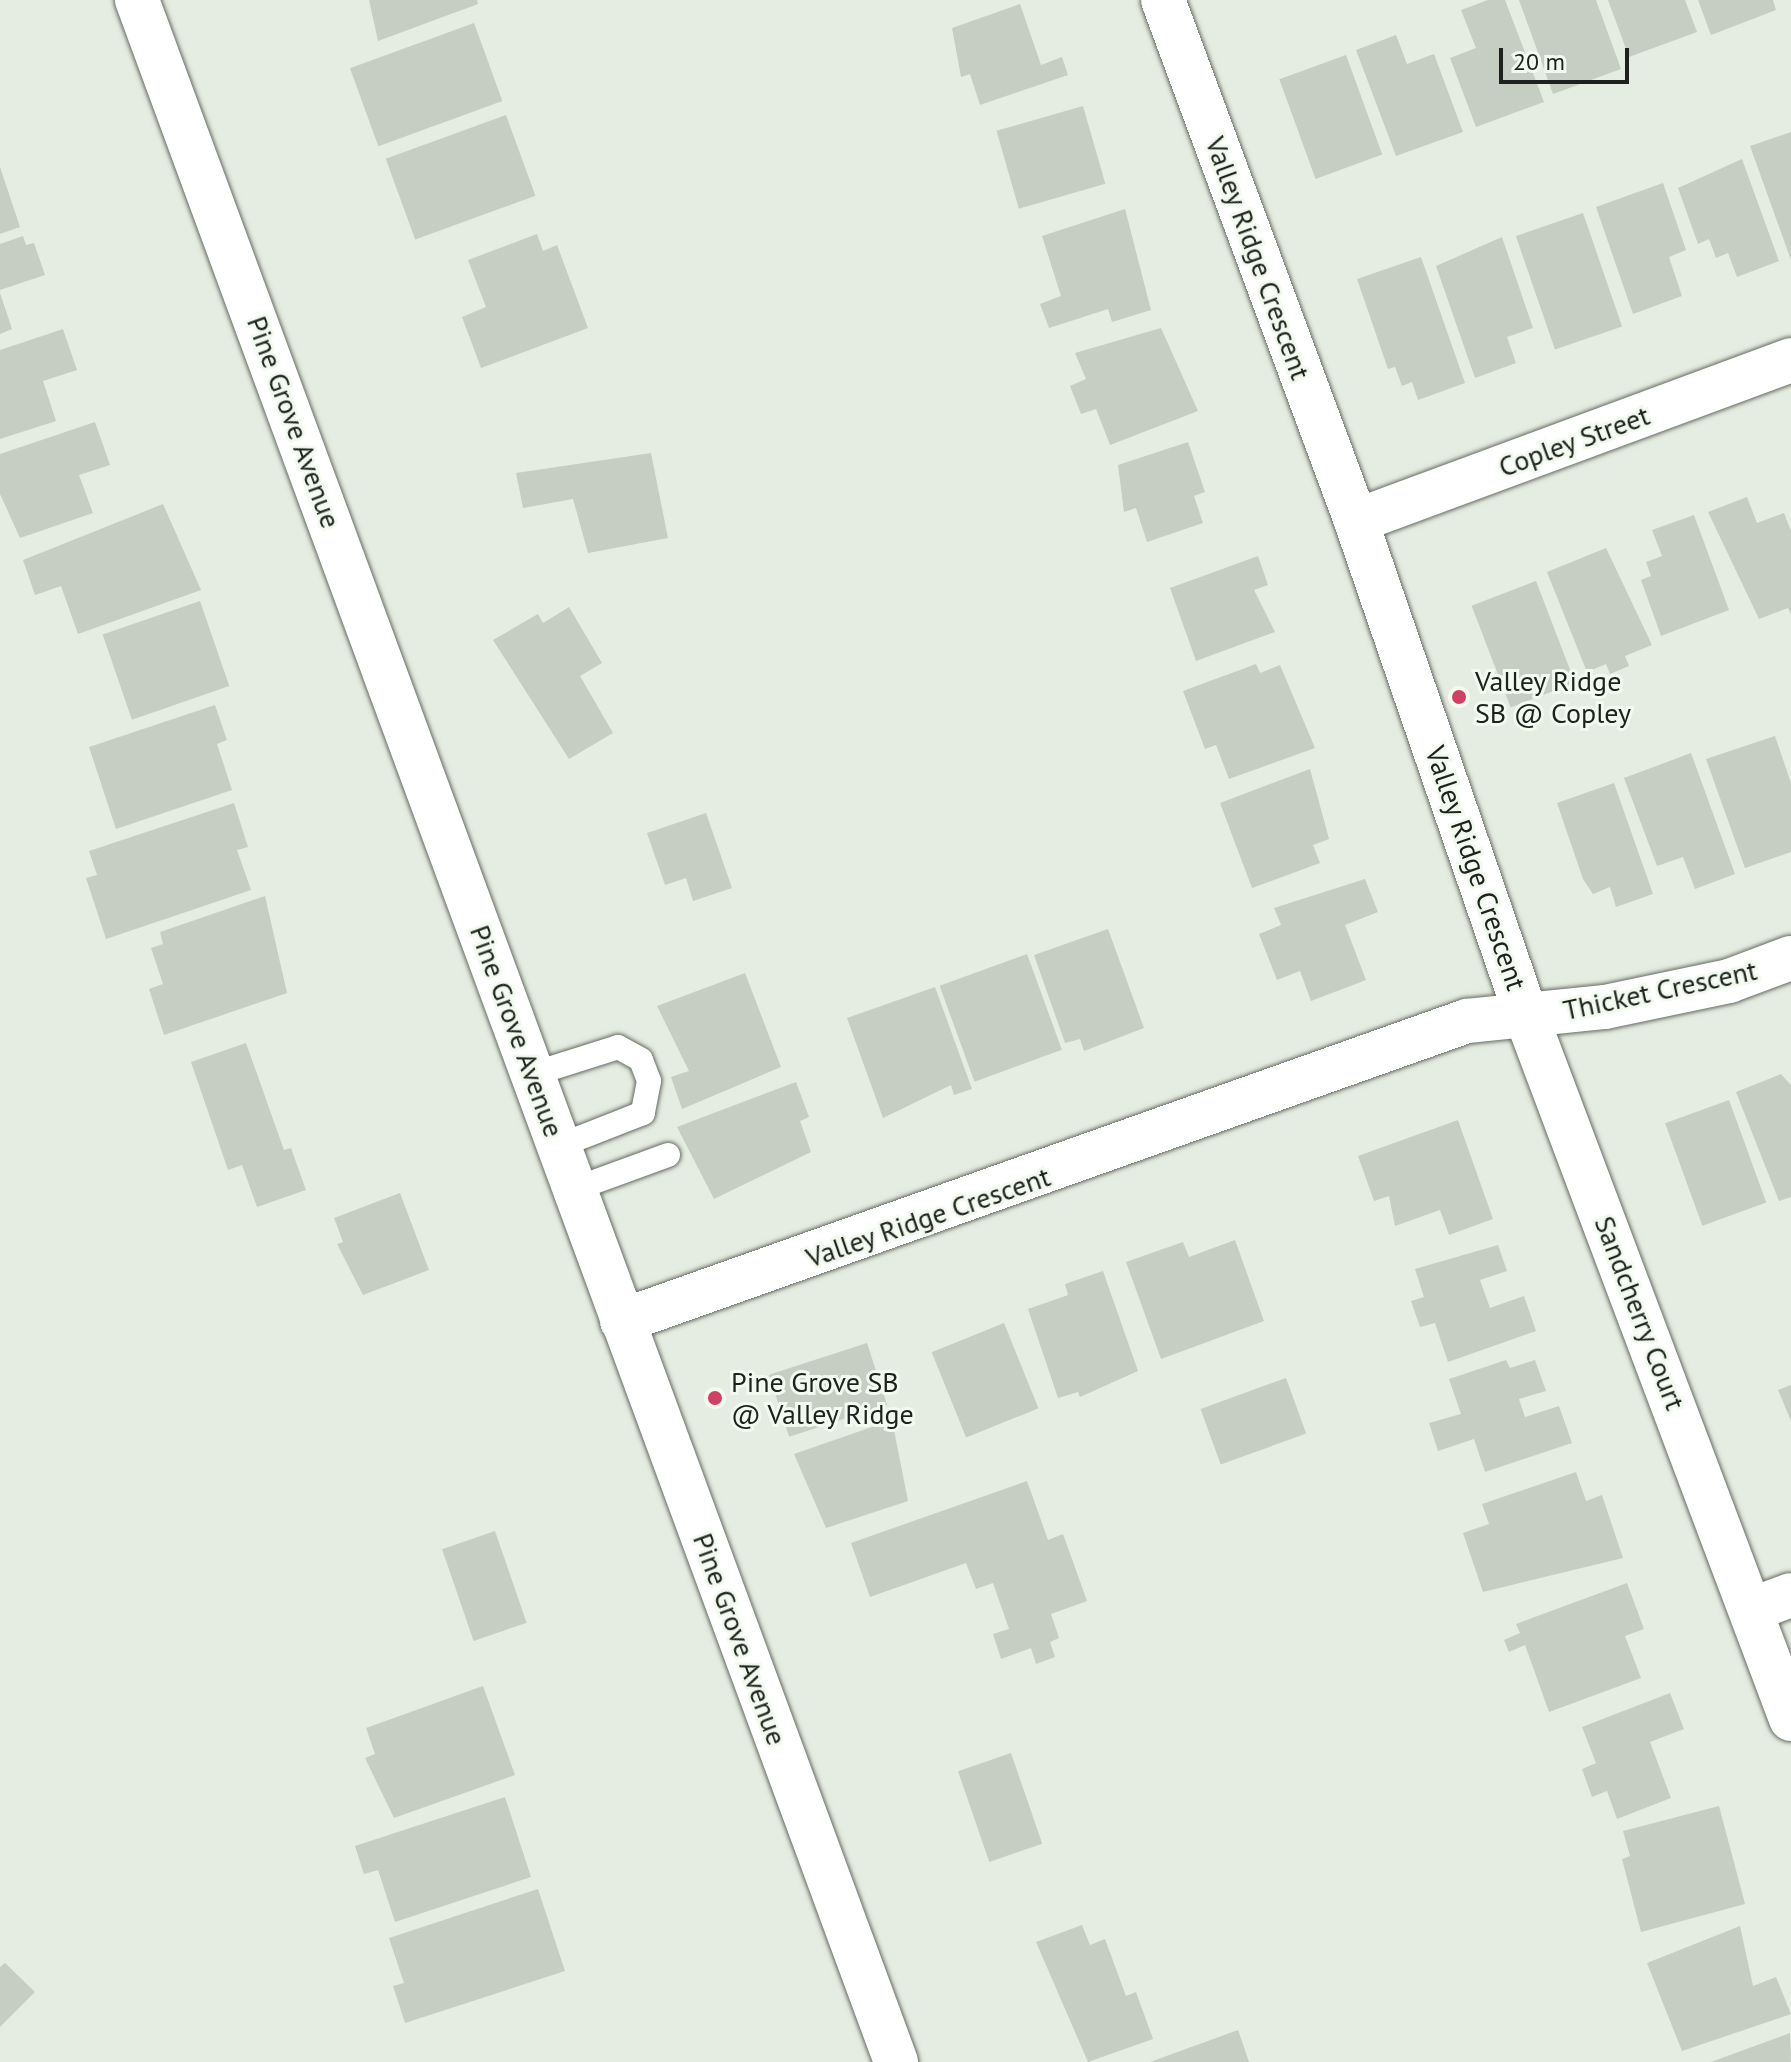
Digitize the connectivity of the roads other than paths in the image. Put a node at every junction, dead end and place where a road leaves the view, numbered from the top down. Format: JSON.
{"nodes":[{"id":1,"x":137,"y":0,"type":"edge"},
{"id":2,"x":1166,"y":1,"type":"edge"},
{"id":3,"x":1791,"y":360,"type":"edge"},
{"id":4,"x":1356,"y":521,"type":"junction"},
{"id":5,"x":1791,"y":958,"type":"edge"},
{"id":6,"x":1527,"y":1018,"type":"junction"},
{"id":7,"x":533,"y":1074,"type":"junction"},
{"id":8,"x":559,"y":1146,"type":"junction"},
{"id":9,"x":668,"y":1155,"type":"dead end"},
{"id":10,"x":575,"y":1189,"type":"junction"},
{"id":11,"x":622,"y":1321,"type":"junction"},
{"id":12,"x":1772,"y":1602,"type":"edge"},
{"id":13,"x":1791,"y":1719,"type":"edge"},
{"id":14,"x":896,"y":2062,"type":"edge"}],
"edges":[{"from":1,"to":7,"type":"street","name":"Pine Grove Avenue"},
{"from":2,"to":4,"type":"street","name":"Valley Ridge Crescent"},
{"from":3,"to":4,"type":"street","name":"Copley Street"},
{"from":4,"to":6,"type":"street","name":"Valley Ridge Crescent"},
{"from":5,"to":6,"type":"street","name":"Thicket Crescent"},
{"from":6,"to":11,"type":"street","name":"Valley Ridge Crescent"},
{"from":6,"to":12,"type":"street","name":"Sandcherry Court"},
{"from":7,"to":8,"type":"street","name":"Pine Grove Avenue"},
{"from":7,"to":8,"type":"lane"},
{"from":8,"to":10,"type":"street","name":"Pine Grove Avenue"},
{"from":9,"to":10,"type":"lane"},
{"from":10,"to":11,"type":"street","name":"Pine Grove Avenue"},
{"from":11,"to":14,"type":"street","name":"Pine Grove Avenue"},
{"from":12,"to":13,"type":"street","name":"Sandcherry Court"}]}
